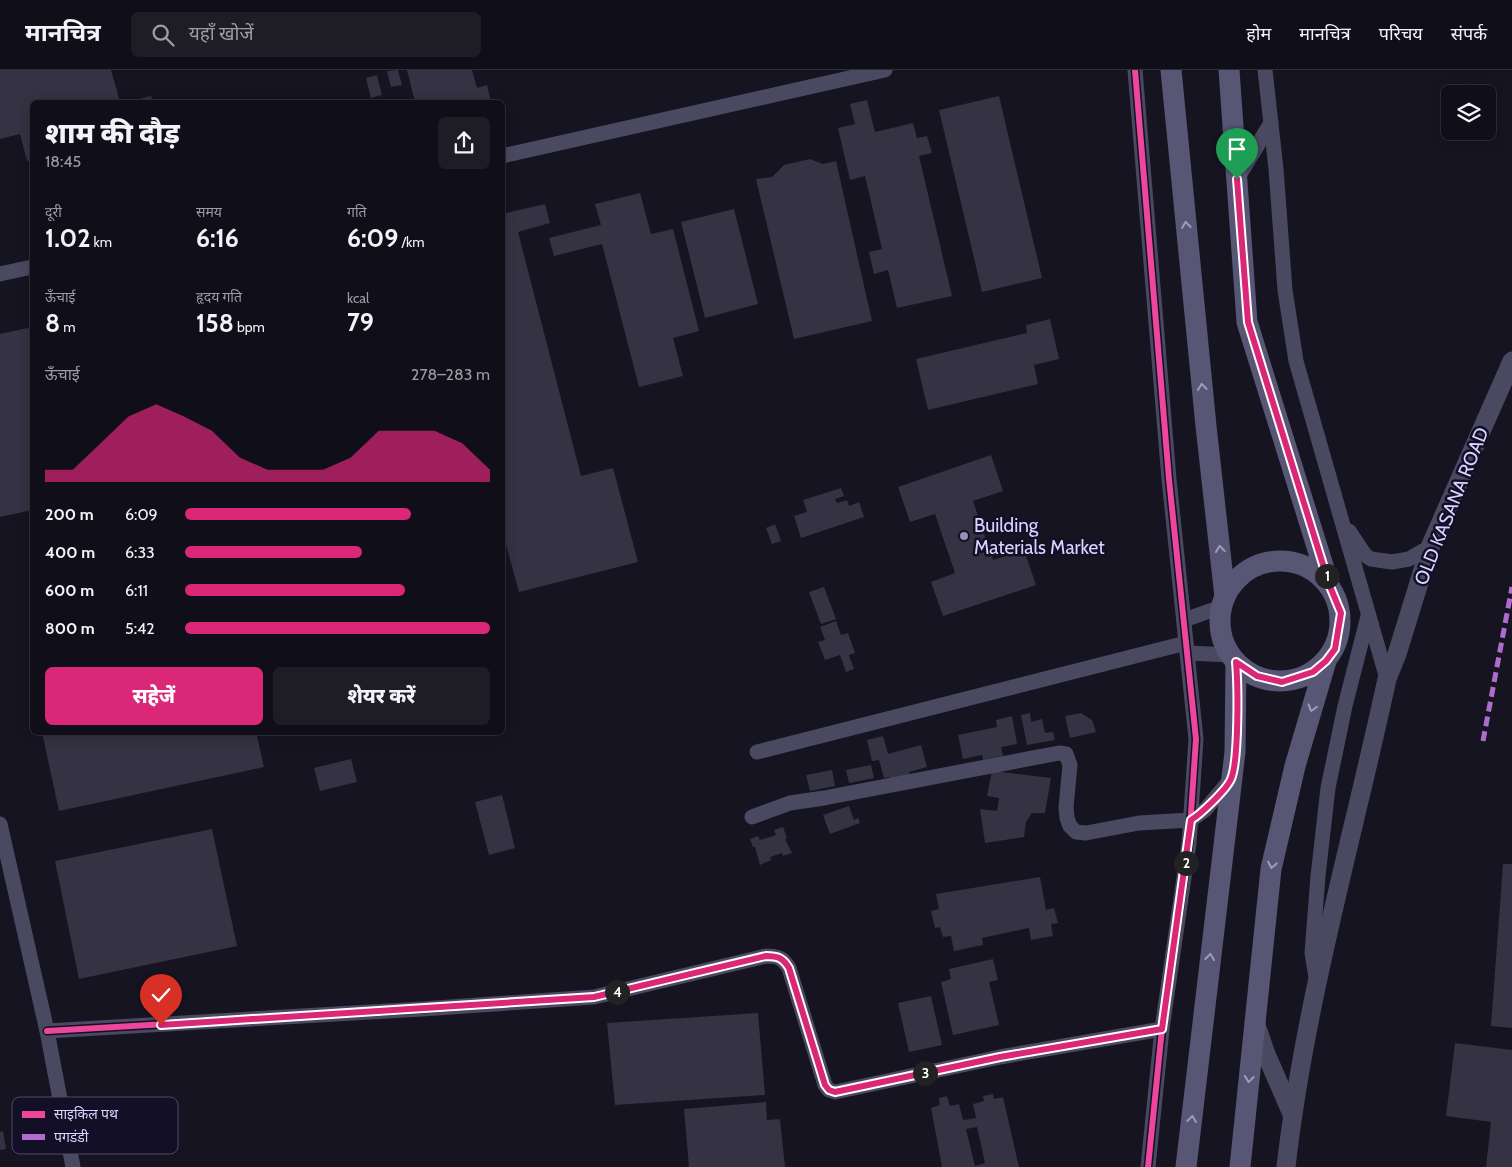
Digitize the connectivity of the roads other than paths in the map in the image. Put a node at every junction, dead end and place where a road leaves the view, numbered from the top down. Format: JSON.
{"nodes":[{"id":1,"x":885,"y":70,"type":"edge"},
{"id":2,"x":1136,"y":70,"type":"edge"},
{"id":3,"x":1171,"y":70,"type":"edge"},
{"id":4,"x":1229,"y":70,"type":"edge"},
{"id":5,"x":1265,"y":70,"type":"edge"},
{"id":6,"x":1271,"y":123,"type":"junction"},
{"id":7,"x":505,"y":155,"type":"edge"},
{"id":8,"x":1237,"y":179,"type":"junction"},
{"id":9,"x":30,"y":266,"type":"edge"},
{"id":10,"x":0,"y":274,"type":"edge"},
{"id":11,"x":1512,"y":361,"type":"edge"},
{"id":12,"x":1341,"y":517,"type":"junction"},
{"id":13,"x":1430,"y":547,"type":"junction"},
{"id":14,"x":1329,"y":584,"type":"junction"},
{"id":15,"x":1223,"y":602,"type":"junction"},
{"id":16,"x":1368,"y":616,"type":"junction"},
{"id":17,"x":1184,"y":620,"type":"junction"},
{"id":18,"x":1187,"y":648,"type":"junction"},
{"id":19,"x":1234,"y":659,"type":"junction"},
{"id":20,"x":1326,"y":661,"type":"junction"},
{"id":21,"x":1386,"y":679,"type":"junction"},
{"id":22,"x":757,"y":752,"type":"dead end"},
{"id":23,"x":1231,"y":779,"type":"junction"},
{"id":24,"x":752,"y":817,"type":"dead end"},
{"id":25,"x":1191,"y":820,"type":"junction"},
{"id":26,"x":0,"y":824,"type":"edge"},
{"id":27,"x":1316,"y":980,"type":"junction"},
{"id":28,"x":1255,"y":1020,"type":"junction"},
{"id":29,"x":1162,"y":1029,"type":"junction"},
{"id":30,"x":47,"y":1031,"type":"junction"},
{"id":31,"x":60,"y":1097,"type":"edge"},
{"id":32,"x":1292,"y":1114,"type":"junction"},
{"id":33,"x":71,"y":1154,"type":"edge"},
{"id":34,"x":73,"y":1167,"type":"edge"},
{"id":35,"x":1148,"y":1167,"type":"edge"},
{"id":36,"x":1186,"y":1167,"type":"edge"},
{"id":37,"x":1240,"y":1167,"type":"edge"},
{"id":38,"x":1286,"y":1167,"type":"edge"}],
"edges":[{"from":1,"to":7,"type":"street"},
{"from":2,"to":17,"type":"street"},
{"from":15,"to":3,"type":"main road","one_way":true},
{"from":4,"to":8,"type":"main road"},
{"from":5,"to":6,"type":"street"},
{"from":6,"to":8,"type":"street"},
{"from":6,"to":12,"type":"street"},
{"from":8,"to":14,"type":"main road"},
{"from":9,"to":10,"type":"street"},
{"from":11,"to":13,"type":"street","name":"OLD KASANA ROAD"},
{"from":12,"to":13,"type":"street"},
{"from":12,"to":16,"type":"street"},
{"from":13,"to":21,"type":"street","name":"OLD KASANA ROAD"},
{"from":14,"to":15,"type":"main road"},
{"from":14,"to":20,"type":"main road"},
{"from":15,"to":17,"type":"street"},
{"from":15,"to":19,"type":"main road"},
{"from":16,"to":21,"type":"street"},
{"from":16,"to":27,"type":"street"},
{"from":17,"to":18,"type":"street"},
{"from":18,"to":19,"type":"street"},
{"from":18,"to":22,"type":"street"},
{"from":18,"to":25,"type":"street"},
{"from":19,"to":20,"type":"main road"},
{"from":19,"to":23,"type":"main road"},
{"from":20,"to":28,"type":"main road","one_way":true},
{"from":21,"to":27,"type":"street","name":"OLD KASANA ROAD"},
{"from":23,"to":25,"type":"street"},
{"from":36,"to":23,"type":"main road","one_way":true},
{"from":24,"to":25,"type":"street"},
{"from":25,"to":29,"type":"street"},
{"from":26,"to":30,"type":"street"},
{"from":27,"to":32,"type":"street","name":"OLD KASANA ROAD"},
{"from":28,"to":32,"type":"street"},
{"from":28,"to":37,"type":"main road","one_way":true},
{"from":29,"to":30,"type":"street"},
{"from":29,"to":35,"type":"street"},
{"from":30,"to":31,"type":"street"},
{"from":32,"to":38,"type":"street","name":"OLD KASANA ROAD"},
{"from":33,"to":34,"type":"street"}]}
